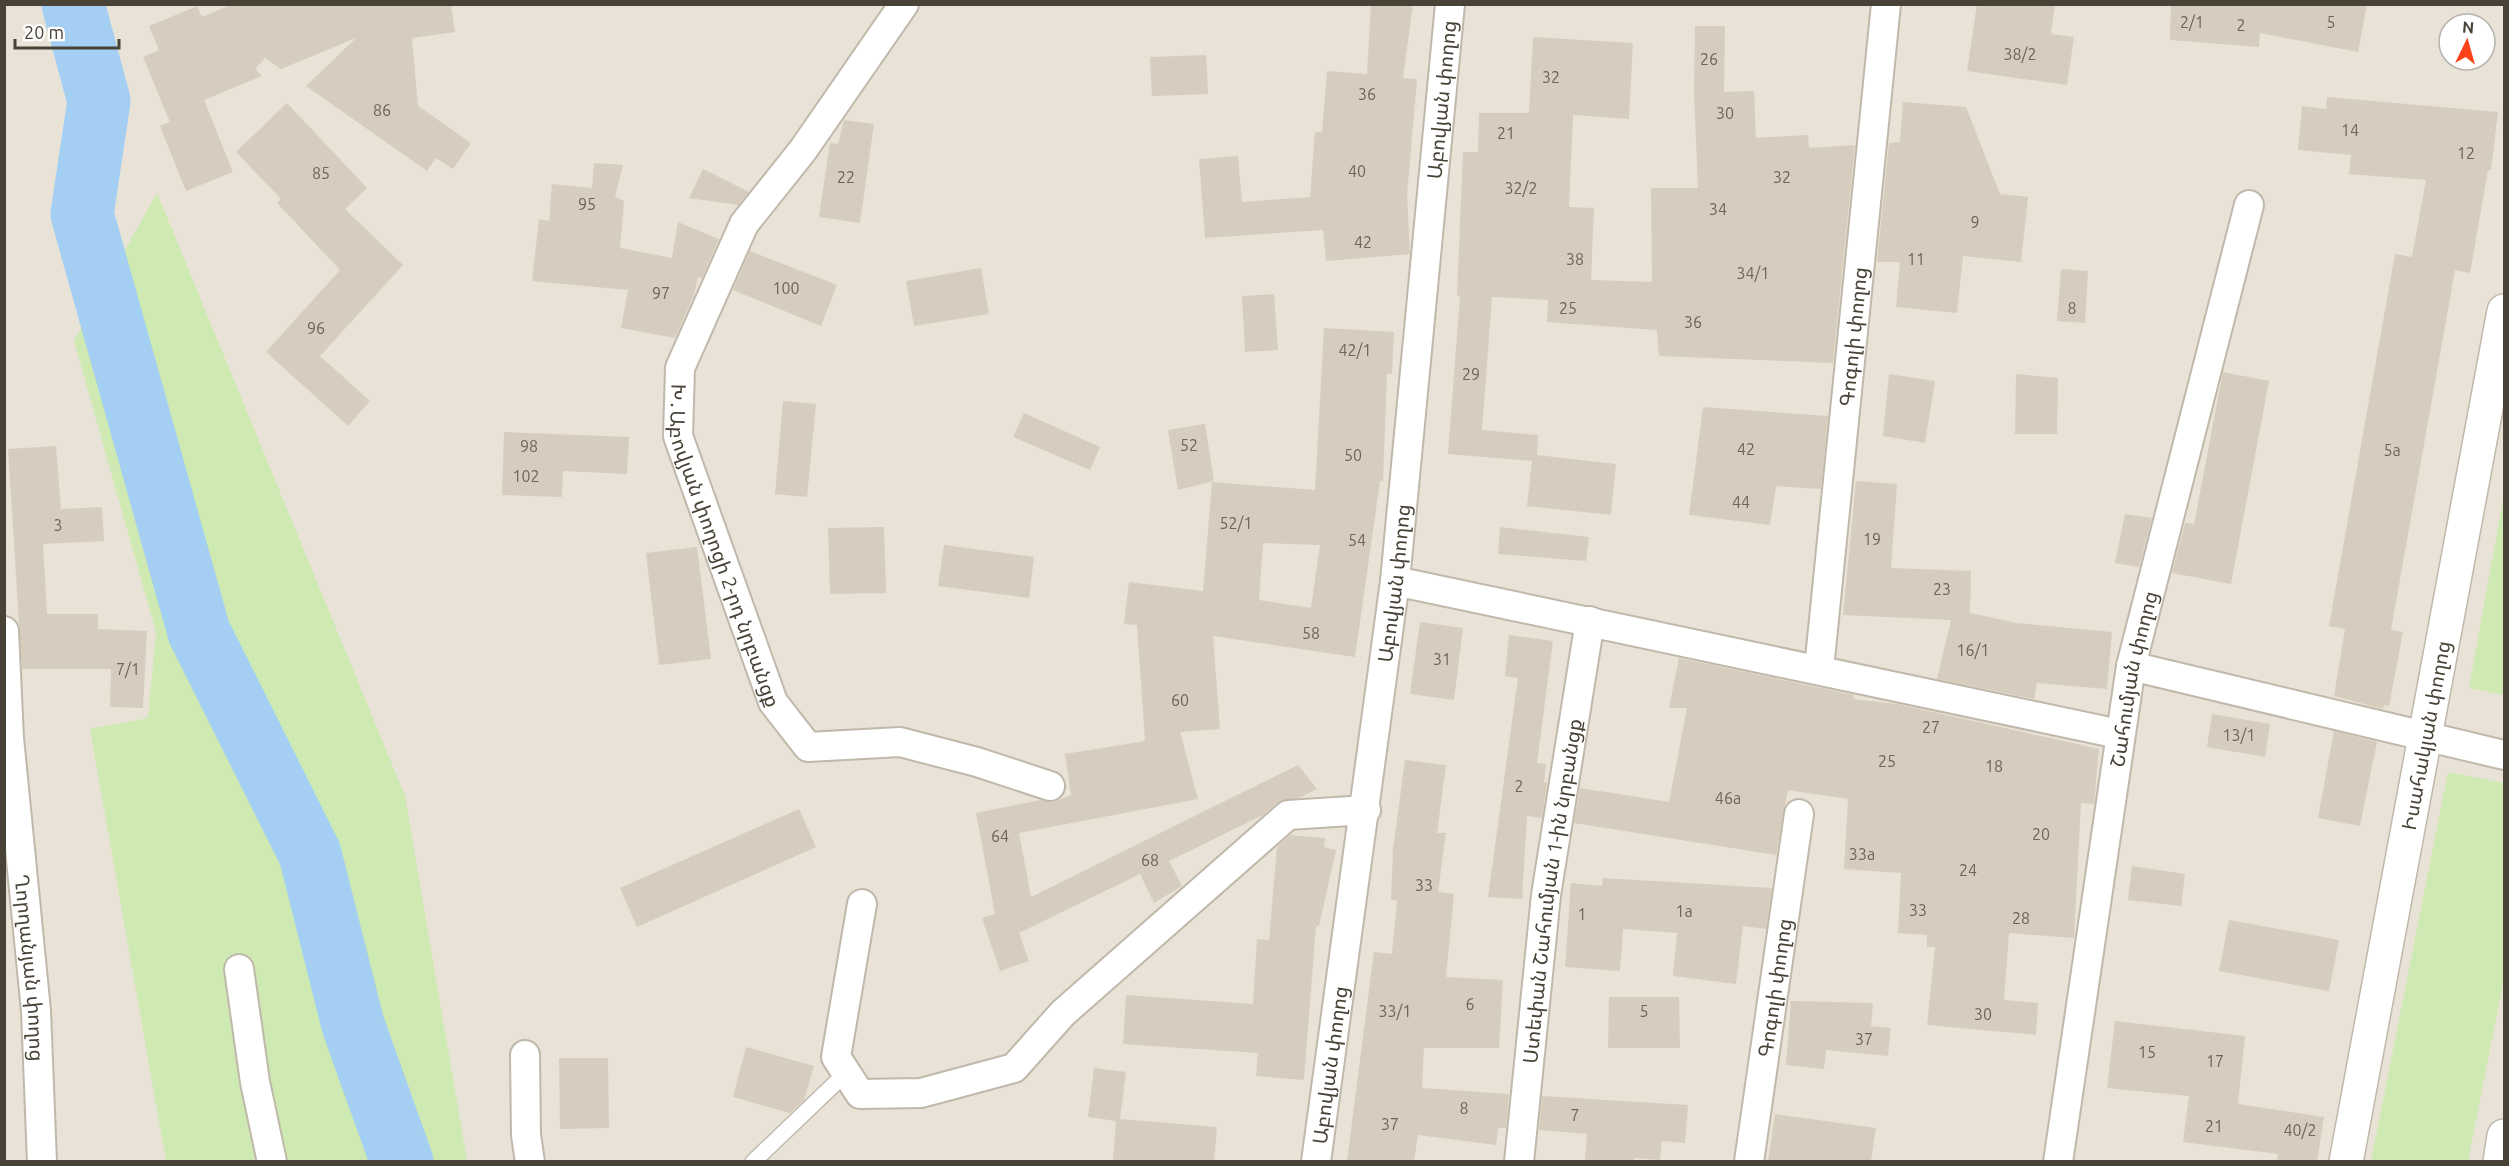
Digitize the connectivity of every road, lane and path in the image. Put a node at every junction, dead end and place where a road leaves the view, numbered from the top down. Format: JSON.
{"nodes":[{"id":1,"x":904,"y":4,"type":"edge"},
{"id":2,"x":1450,"y":4,"type":"edge"},
{"id":3,"x":1886,"y":4,"type":"edge"},
{"id":4,"x":2248,"y":205,"type":"dead end"},
{"id":5,"x":2505,"y":311,"type":"edge"},
{"id":6,"x":1395,"y":581,"type":"junction"},
{"id":7,"x":1590,"y":621,"type":"junction"},
{"id":8,"x":4,"y":631,"type":"edge"},
{"id":9,"x":2131,"y":666,"type":"junction"},
{"id":10,"x":1819,"y":669,"type":"junction"},
{"id":11,"x":2120,"y":734,"type":"junction"},
{"id":12,"x":2426,"y":737,"type":"junction"},
{"id":13,"x":2505,"y":756,"type":"edge"},
{"id":14,"x":1050,"y":786,"type":"dead end"},
{"id":15,"x":1366,"y":810,"type":"junction"},
{"id":16,"x":1799,"y":814,"type":"dead end"},
{"id":17,"x":862,"y":904,"type":"dead end"},
{"id":18,"x":239,"y":969,"type":"dead end"},
{"id":19,"x":525,"y":1055,"type":"dead end"},
{"id":20,"x":846,"y":1073,"type":"junction"},
{"id":21,"x":2505,"y":1136,"type":"edge"},
{"id":22,"x":42,"y":1161,"type":"edge"},
{"id":23,"x":272,"y":1161,"type":"edge"},
{"id":24,"x":530,"y":1161,"type":"edge"},
{"id":25,"x":753,"y":1161,"type":"edge"},
{"id":26,"x":1316,"y":1161,"type":"edge"},
{"id":27,"x":1519,"y":1161,"type":"edge"},
{"id":28,"x":1749,"y":1161,"type":"edge"},
{"id":29,"x":2058,"y":1161,"type":"edge"},
{"id":30,"x":2346,"y":1161,"type":"edge"},
{"id":31,"x":2500,"y":1161,"type":"edge"}],
"edges":[{"from":1,"to":14,"type":"street","name":"Խ․Աբովյան փողոցի 2-րդ նրբանցք"},
{"from":2,"to":6,"type":"street","name":"Աբովյան փողոց"},
{"from":3,"to":10,"type":"street","name":"Գոգոլի փողոց"},
{"from":4,"to":9,"type":"street","name":"Շահումյան փողոց"},
{"from":5,"to":12,"type":"street","name":"Իսահակյան փողոց"},
{"from":6,"to":7,"type":"street"},
{"from":6,"to":15,"type":"street","name":"Աբովյան փողոց"},
{"from":7,"to":10,"type":"street"},
{"from":7,"to":27,"type":"street","name":"Ստեփան Շահումյան 1-ին նրբանցք"},
{"from":8,"to":22,"type":"street","name":"Ղորղանյան փողոց"},
{"from":9,"to":11,"type":"street","name":"Շահումյան փողոց"},
{"from":9,"to":12,"type":"street"},
{"from":10,"to":11,"type":"street"},
{"from":11,"to":29,"type":"street","name":"Շահումյան փողոց"},
{"from":12,"to":13,"type":"street"},
{"from":12,"to":30,"type":"street","name":"Իսահակյան փողոց"},
{"from":15,"to":20,"type":"street"},
{"from":15,"to":26,"type":"street","name":"Աբովյան փողոց"},
{"from":16,"to":28,"type":"street","name":"Գոգոլի փողոց"},
{"from":17,"to":20,"type":"street"},
{"from":18,"to":23,"type":"street"},
{"from":19,"to":24,"type":"street"},
{"from":20,"to":25,"type":"lane"},
{"from":21,"to":31,"type":"street"}]}
